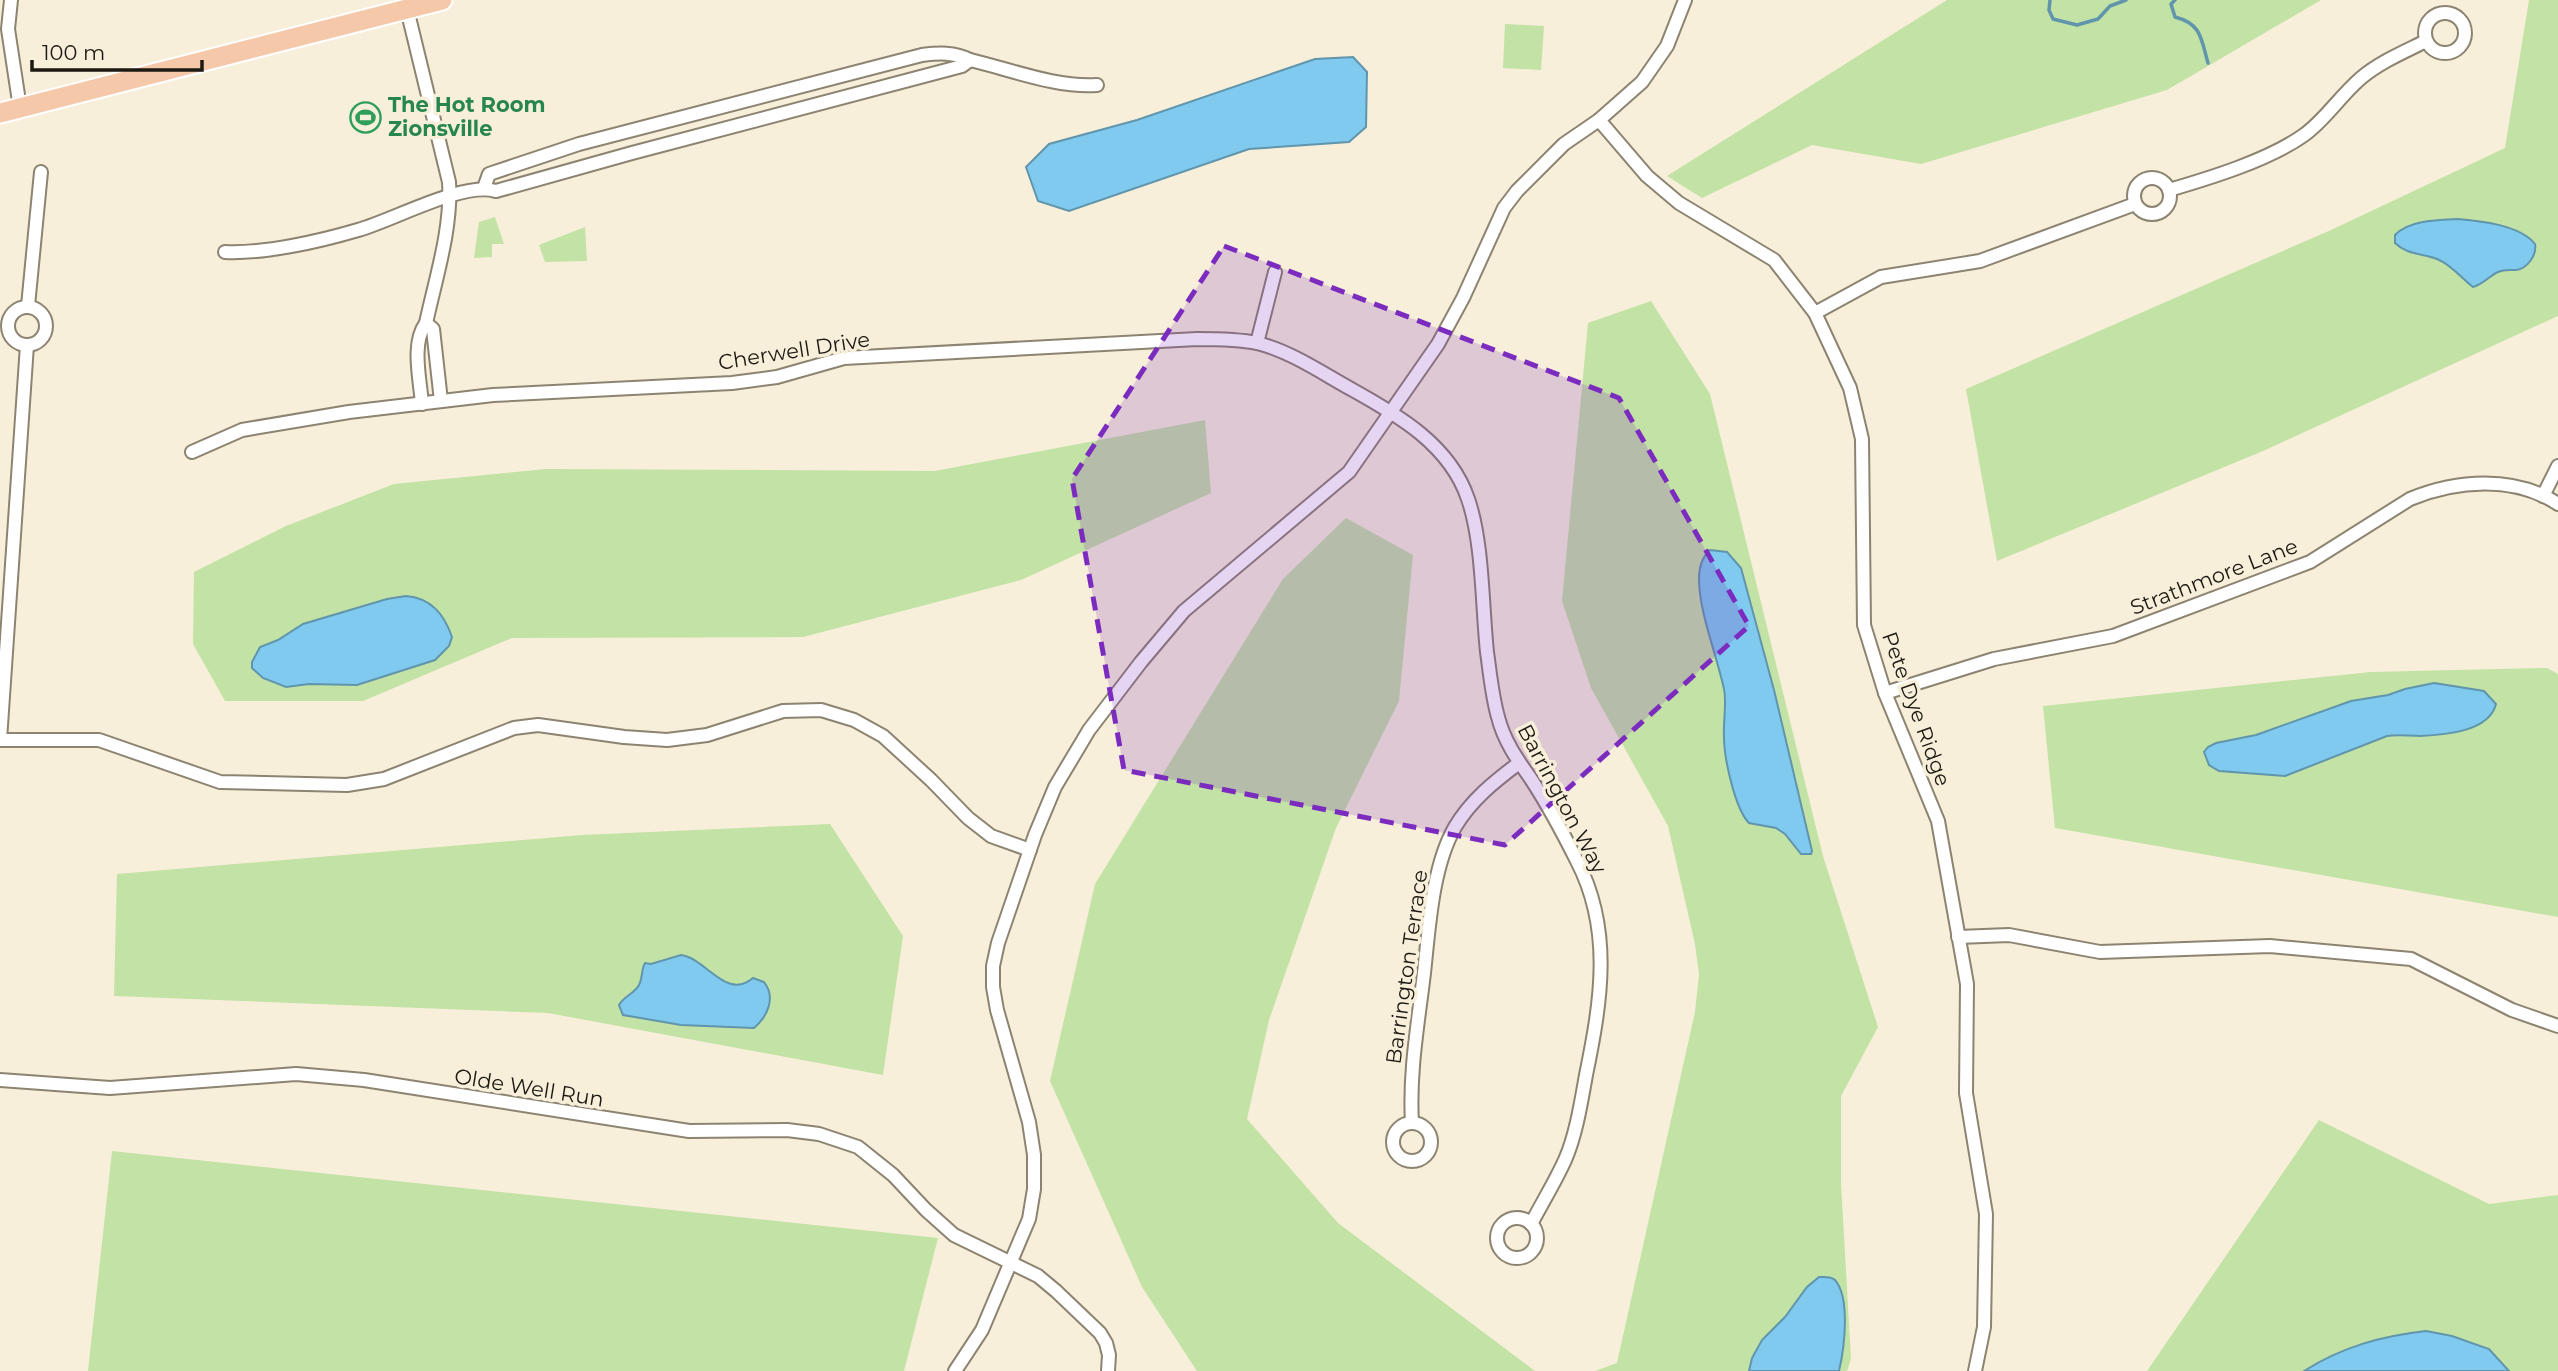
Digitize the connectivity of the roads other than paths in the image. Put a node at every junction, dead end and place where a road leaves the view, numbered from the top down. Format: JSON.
{"nodes":[{"id":1,"x":11,"y":0,"type":"edge"},
{"id":2,"x":442,"y":0,"type":"edge"},
{"id":3,"x":1685,"y":0,"type":"edge"},
{"id":4,"x":407,"y":9,"type":"junction"},
{"id":5,"x":2426,"y":41,"type":"dead end"},
{"id":6,"x":970,"y":60,"type":"junction"},
{"id":7,"x":850,"y":73,"type":"junction"},
{"id":8,"x":1097,"y":85,"type":"dead end"},
{"id":9,"x":856,"y":94,"type":"junction"},
{"id":10,"x":20,"y":108,"type":"junction"},
{"id":11,"x":0,"y":113,"type":"edge"},
{"id":12,"x":670,"y":120,"type":"junction"},
{"id":13,"x":1599,"y":120,"type":"junction"},
{"id":14,"x":674,"y":142,"type":"junction"},
{"id":15,"x":41,"y":172,"type":"dead end"},
{"id":16,"x":484,"y":187,"type":"junction"},
{"id":17,"x":2169,"y":190,"type":"junction"},
{"id":18,"x":450,"y":196,"type":"junction"},
{"id":19,"x":2135,"y":204,"type":"junction"},
{"id":20,"x":225,"y":252,"type":"dead end"},
{"id":21,"x":1275,"y":272,"type":"dead end"},
{"id":22,"x":27,"y":306,"type":"junction"},
{"id":23,"x":1815,"y":313,"type":"junction"},
{"id":24,"x":426,"y":323,"type":"junction"},
{"id":25,"x":1257,"y":343,"type":"junction"},
{"id":26,"x":27,"y":345,"type":"junction"},
{"id":27,"x":441,"y":401,"type":"junction"},
{"id":28,"x":422,"y":404,"type":"junction"},
{"id":29,"x":1393,"y":412,"type":"junction"},
{"id":30,"x":192,"y":452,"type":"dead end"},
{"id":31,"x":2558,"y":466,"type":"edge"},
{"id":32,"x":2543,"y":496,"type":"junction"},
{"id":33,"x":2558,"y":504,"type":"edge"},
{"id":34,"x":1885,"y":693,"type":"junction"},
{"id":35,"x":0,"y":740,"type":"edge"},
{"id":36,"x":1519,"y":762,"type":"junction"},
{"id":37,"x":1030,"y":850,"type":"junction"},
{"id":38,"x":1958,"y":937,"type":"junction"},
{"id":39,"x":2558,"y":1026,"type":"edge"},
{"id":40,"x":0,"y":1080,"type":"edge"},
{"id":41,"x":1412,"y":1123,"type":"dead end"},
{"id":42,"x":1531,"y":1224,"type":"dead end"},
{"id":43,"x":1010,"y":1264,"type":"junction"},
{"id":44,"x":955,"y":1371,"type":"edge"},
{"id":45,"x":1108,"y":1371,"type":"edge"},
{"id":46,"x":1975,"y":1371,"type":"edge"}],
"edges":[{"from":1,"to":10,"type":"street"},
{"from":2,"to":4,"type":"main road"},
{"from":3,"to":13,"type":"street"},
{"from":4,"to":10,"type":"main road"},
{"from":4,"to":18,"type":"street"},
{"from":5,"to":17,"type":"street"},
{"from":6,"to":7,"type":"street"},
{"from":6,"to":8,"type":"street"},
{"from":6,"to":9,"type":"street"},
{"from":7,"to":9,"type":"street"},
{"from":7,"to":12,"type":"street"},
{"from":9,"to":14,"type":"street"},
{"from":10,"to":11,"type":"main road"},
{"from":12,"to":14,"type":"street"},
{"from":12,"to":16,"type":"street"},
{"from":13,"to":23,"type":"street","name":"Pete Dye Ridge"},
{"from":13,"to":29,"type":"street"},
{"from":14,"to":16,"type":"street"},
{"from":15,"to":22,"type":"street"},
{"from":16,"to":18,"type":"street"},
{"from":17,"to":19,"type":"street"},
{"from":17,"to":19,"type":"street"},
{"from":18,"to":20,"type":"street"},
{"from":18,"to":24,"type":"street"},
{"from":19,"to":23,"type":"street"},
{"from":21,"to":25,"type":"street"},
{"from":22,"to":26,"type":"street"},
{"from":22,"to":26,"type":"street"},
{"from":23,"to":34,"type":"street","name":"Pete Dye Ridge"},
{"from":24,"to":27,"type":"street"},
{"from":24,"to":28,"type":"street"},
{"from":25,"to":27,"type":"street","name":"Cherwell Drive"},
{"from":25,"to":29,"type":"street","name":"Cherwell Drive"},
{"from":26,"to":35,"type":"street"},
{"from":27,"to":28,"type":"street","name":"Cherwell Drive"},
{"from":28,"to":30,"type":"street","name":"Cherwell Drive"},
{"from":29,"to":36,"type":"street","name":"Barrington Way"},
{"from":29,"to":37,"type":"street"},
{"from":31,"to":32,"type":"street"},
{"from":32,"to":33,"type":"street","name":"Strathmore Lane"},
{"from":32,"to":34,"type":"street","name":"Strathmore Lane"},
{"from":34,"to":38,"type":"street","name":"Pete Dye Ridge"},
{"from":35,"to":37,"type":"street"},
{"from":36,"to":41,"type":"street","name":"Barrington Terrace"},
{"from":36,"to":42,"type":"street","name":"Barrington Way"},
{"from":37,"to":43,"type":"street"},
{"from":38,"to":39,"type":"street"},
{"from":38,"to":46,"type":"street","name":"Pete Dye Ridge"},
{"from":40,"to":43,"type":"street","name":"Olde Well Run"},
{"from":43,"to":44,"type":"street"},
{"from":43,"to":45,"type":"street","name":"Olde Well Run"}]}
